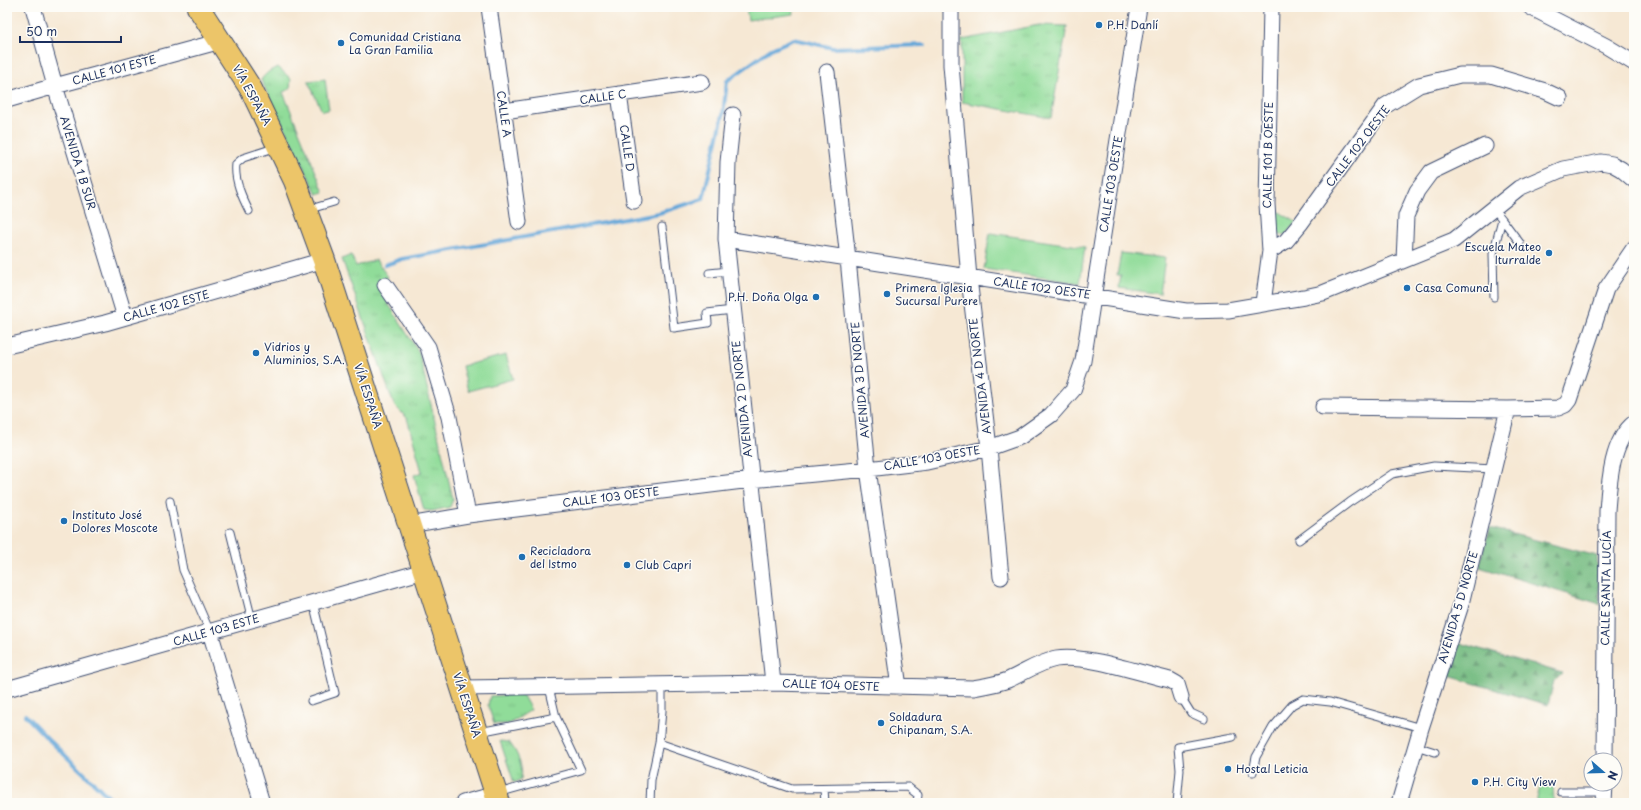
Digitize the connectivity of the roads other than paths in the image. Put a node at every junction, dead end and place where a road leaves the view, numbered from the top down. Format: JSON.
{"nodes":[{"id":1,"x":33,"y":7,"type":"edge"},
{"id":2,"x":198,"y":7,"type":"edge"},
{"id":3,"x":490,"y":7,"type":"edge"},
{"id":4,"x":951,"y":7,"type":"edge"},
{"id":5,"x":1139,"y":7,"type":"edge"},
{"id":6,"x":1271,"y":7,"type":"edge"},
{"id":7,"x":1530,"y":7,"type":"edge"},
{"id":8,"x":221,"y":41,"type":"junction"},
{"id":9,"x":1634,"y":63,"type":"edge"},
{"id":10,"x":827,"y":72,"type":"dead end"},
{"id":11,"x":702,"y":82,"type":"dead end"},
{"id":12,"x":55,"y":86,"type":"junction"},
{"id":13,"x":619,"y":94,"type":"junction"},
{"id":14,"x":1560,"y":98,"type":"dead end"},
{"id":15,"x":7,"y":100,"type":"edge"},
{"id":16,"x":504,"y":111,"type":"junction"},
{"id":17,"x":733,"y":115,"type":"dead end"},
{"id":18,"x":279,"y":146,"type":"junction"},
{"id":19,"x":1485,"y":146,"type":"dead end"},
{"id":20,"x":1634,"y":180,"type":"edge"},
{"id":21,"x":634,"y":201,"type":"dead end"},
{"id":22,"x":334,"y":202,"type":"dead end"},
{"id":23,"x":249,"y":211,"type":"dead end"},
{"id":24,"x":307,"y":211,"type":"junction"},
{"id":25,"x":1498,"y":214,"type":"junction"},
{"id":26,"x":519,"y":222,"type":"dead end"},
{"id":27,"x":662,"y":227,"type":"dead end"},
{"id":28,"x":726,"y":239,"type":"junction"},
{"id":29,"x":1520,"y":243,"type":"dead end"},
{"id":30,"x":1634,"y":248,"type":"edge"},
{"id":31,"x":1270,"y":252,"type":"junction"},
{"id":32,"x":848,"y":259,"type":"junction"},
{"id":33,"x":324,"y":260,"type":"junction"},
{"id":34,"x":1404,"y":260,"type":"junction"},
{"id":35,"x":729,"y":271,"type":"junction"},
{"id":36,"x":709,"y":274,"type":"dead end"},
{"id":37,"x":968,"y":278,"type":"junction"},
{"id":38,"x":385,"y":286,"type":"dead end"},
{"id":39,"x":1093,"y":296,"type":"junction"},
{"id":40,"x":1494,"y":297,"type":"dead end"},
{"id":41,"x":1263,"y":303,"type":"junction"},
{"id":42,"x":733,"y":310,"type":"junction"},
{"id":43,"x":125,"y":317,"type":"junction"},
{"id":44,"x":7,"y":346,"type":"edge"},
{"id":45,"x":1324,"y":407,"type":"dead end"},
{"id":46,"x":1508,"y":409,"type":"junction"},
{"id":47,"x":1634,"y":423,"type":"edge"},
{"id":48,"x":989,"y":448,"type":"junction"},
{"id":49,"x":868,"y":469,"type":"junction"},
{"id":50,"x":1494,"y":469,"type":"junction"},
{"id":51,"x":751,"y":480,"type":"junction"},
{"id":52,"x":170,"y":501,"type":"dead end"},
{"id":53,"x":468,"y":515,"type":"junction"},
{"id":54,"x":409,"y":525,"type":"junction"},
{"id":55,"x":230,"y":532,"type":"dead end"},
{"id":56,"x":1299,"y":540,"type":"dead end"},
{"id":57,"x":424,"y":571,"type":"junction"},
{"id":58,"x":1001,"y":577,"type":"dead end"},
{"id":59,"x":313,"y":602,"type":"junction"},
{"id":60,"x":252,"y":620,"type":"junction"},
{"id":61,"x":210,"y":632,"type":"junction"},
{"id":62,"x":773,"y":683,"type":"junction"},
{"id":63,"x":662,"y":684,"type":"junction"},
{"id":64,"x":899,"y":686,"type":"junction"},
{"id":65,"x":549,"y":687,"type":"junction"},
{"id":66,"x":462,"y":688,"type":"junction"},
{"id":67,"x":7,"y":689,"type":"edge"},
{"id":68,"x":1181,"y":697,"type":"joint"},
{"id":69,"x":311,"y":701,"type":"dead end"},
{"id":70,"x":556,"y":716,"type":"junction"},
{"id":71,"x":1204,"y":719,"type":"dead end"},
{"id":72,"x":1421,"y":728,"type":"junction"},
{"id":73,"x":476,"y":733,"type":"junction"},
{"id":74,"x":1233,"y":736,"type":"dead end"},
{"id":75,"x":659,"y":743,"type":"junction"},
{"id":76,"x":1416,"y":746,"type":"junction"},
{"id":77,"x":1435,"y":752,"type":"dead end"},
{"id":78,"x":1605,"y":752,"type":"edge"},
{"id":79,"x":1254,"y":772,"type":"dead end"},
{"id":80,"x":824,"y":789,"type":"junction"},
{"id":81,"x":1561,"y":792,"type":"dead end"},
{"id":82,"x":1604,"y":793,"type":"edge"},
{"id":83,"x":498,"y":798,"type":"edge"},
{"id":84,"x":262,"y":803,"type":"edge"},
{"id":85,"x":463,"y":803,"type":"edge"},
{"id":86,"x":650,"y":803,"type":"edge"},
{"id":87,"x":825,"y":803,"type":"edge"},
{"id":88,"x":917,"y":803,"type":"edge"},
{"id":89,"x":1177,"y":803,"type":"edge"},
{"id":90,"x":1399,"y":803,"type":"edge"}],
"edges":[{"from":1,"to":12,"type":"street","name":"AVENIDA 1 B SUR"},
{"from":2,"to":8,"type":"main road","name":"VÍA ESPAÑA"},
{"from":3,"to":16,"type":"street","name":"CALLE A"},
{"from":4,"to":37,"type":"street","name":"AVENIDA 4 D NORTE"},
{"from":5,"to":39,"type":"street","name":"CALLE 103 OESTE"},
{"from":6,"to":31,"type":"street","name":"CALLE 101 B OESTE"},
{"from":7,"to":9,"type":"street"},
{"from":8,"to":12,"type":"street","name":"CALLE 101 ESTE"},
{"from":8,"to":18,"type":"main road","name":"VÍA ESPAÑA"},
{"from":10,"to":32,"type":"street","name":"AVENIDA 3 D NORTE"},
{"from":11,"to":13,"type":"street","name":"CALLE C"},
{"from":12,"to":15,"type":"street","name":"CALLE 101 ESTE"},
{"from":12,"to":43,"type":"street","name":"AVENIDA 1 B SUR"},
{"from":13,"to":16,"type":"street","name":"CALLE C"},
{"from":13,"to":21,"type":"street","name":"CALLE D"},
{"from":14,"to":31,"type":"street","name":"CALLE 102 OESTE"},
{"from":16,"to":26,"type":"street","name":"CALLE A"},
{"from":17,"to":28,"type":"street","name":"AVENIDA 2 D NORTE"},
{"from":18,"to":23,"type":"lane"},
{"from":18,"to":24,"type":"main road","name":"VÍA ESPAÑA"},
{"from":19,"to":34,"type":"street"},
{"from":20,"to":25,"type":"street","name":"CALLE 102 OESTE"},
{"from":22,"to":24,"type":"lane"},
{"from":24,"to":33,"type":"main road","name":"VÍA ESPAÑA"},
{"from":25,"to":29,"type":"lane"},
{"from":25,"to":34,"type":"street","name":"CALLE 102 OESTE"},
{"from":25,"to":40,"type":"lane"},
{"from":27,"to":42,"type":"lane"},
{"from":28,"to":32,"type":"street","name":"CALLE 102 OESTE"},
{"from":28,"to":35,"type":"street","name":"AVENIDA 2 D NORTE"},
{"from":30,"to":46,"type":"street"},
{"from":31,"to":41,"type":"street","name":"CALLE 101 B OESTE"},
{"from":32,"to":37,"type":"street","name":"CALLE 102 OESTE"},
{"from":32,"to":49,"type":"street","name":"AVENIDA 3 D NORTE"},
{"from":33,"to":43,"type":"street","name":"CALLE 102 ESTE"},
{"from":33,"to":54,"type":"main road","name":"VÍA ESPAÑA"},
{"from":34,"to":41,"type":"street","name":"CALLE 102 OESTE"},
{"from":35,"to":36,"type":"lane"},
{"from":35,"to":42,"type":"street","name":"AVENIDA 2 D NORTE"},
{"from":37,"to":39,"type":"street","name":"CALLE 102 OESTE"},
{"from":37,"to":48,"type":"street","name":"AVENIDA 4 D NORTE"},
{"from":38,"to":53,"type":"street"},
{"from":39,"to":41,"type":"street","name":"CALLE 102 OESTE"},
{"from":39,"to":48,"type":"street","name":"CALLE 103 OESTE"},
{"from":42,"to":51,"type":"street","name":"AVENIDA 2 D NORTE"},
{"from":43,"to":44,"type":"street","name":"CALLE 102 ESTE"},
{"from":45,"to":46,"type":"street"},
{"from":46,"to":50,"type":"street","name":"AVENIDA 5 D NORTE"},
{"from":47,"to":78,"type":"street","name":"CALLE SANTA LUCÍA"},
{"from":48,"to":49,"type":"street","name":"CALLE 103 OESTE"},
{"from":48,"to":58,"type":"street","name":"AVENIDA 4 D NORTE"},
{"from":49,"to":51,"type":"street","name":"CALLE 103 OESTE"},
{"from":49,"to":64,"type":"street","name":"AVENIDA 3 D NORTE"},
{"from":50,"to":56,"type":"lane"},
{"from":50,"to":72,"type":"street","name":"AVENIDA 5 D NORTE"},
{"from":51,"to":53,"type":"street","name":"CALLE 103 OESTE"},
{"from":51,"to":62,"type":"street","name":"AVENIDA 2 D NORTE"},
{"from":52,"to":61,"type":"lane"},
{"from":53,"to":54,"type":"street","name":"CALLE 103 OESTE"},
{"from":54,"to":57,"type":"main road","name":"VÍA ESPAÑA"},
{"from":55,"to":60,"type":"lane"},
{"from":57,"to":59,"type":"street","name":"CALLE 103 ESTE"},
{"from":57,"to":66,"type":"main road","name":"VÍA ESPAÑA"},
{"from":59,"to":60,"type":"street","name":"CALLE 103 ESTE"},
{"from":59,"to":69,"type":"lane"},
{"from":60,"to":61,"type":"street","name":"CALLE 103 ESTE"},
{"from":61,"to":67,"type":"street","name":"CALLE 103 ESTE"},
{"from":61,"to":84,"type":"street"},
{"from":62,"to":63,"type":"street","name":"CALLE 104 OESTE"},
{"from":62,"to":64,"type":"street","name":"CALLE 104 OESTE"},
{"from":63,"to":65,"type":"street","name":"CALLE 104 OESTE"},
{"from":63,"to":75,"type":"lane"},
{"from":64,"to":68,"type":"street","name":"CALLE 104 OESTE"},
{"from":65,"to":66,"type":"street","name":"CALLE 104 OESTE"},
{"from":65,"to":70,"type":"lane"},
{"from":66,"to":73,"type":"main road","name":"VÍA ESPAÑA"},
{"from":68,"to":71,"type":"lane"},
{"from":70,"to":73,"type":"lane"},
{"from":70,"to":83,"type":"lane"},
{"from":72,"to":76,"type":"street","name":"AVENIDA 5 D NORTE"},
{"from":72,"to":79,"type":"lane"},
{"from":73,"to":83,"type":"main road","name":"VÍA ESPAÑA"},
{"from":74,"to":89,"type":"lane"},
{"from":75,"to":80,"type":"lane"},
{"from":75,"to":86,"type":"lane"},
{"from":76,"to":77,"type":"lane"},
{"from":76,"to":90,"type":"street","name":"AVENIDA 5 D NORTE"},
{"from":80,"to":87,"type":"lane"},
{"from":80,"to":88,"type":"lane"},
{"from":81,"to":82,"type":"lane"},
{"from":83,"to":85,"type":"street"}]}
